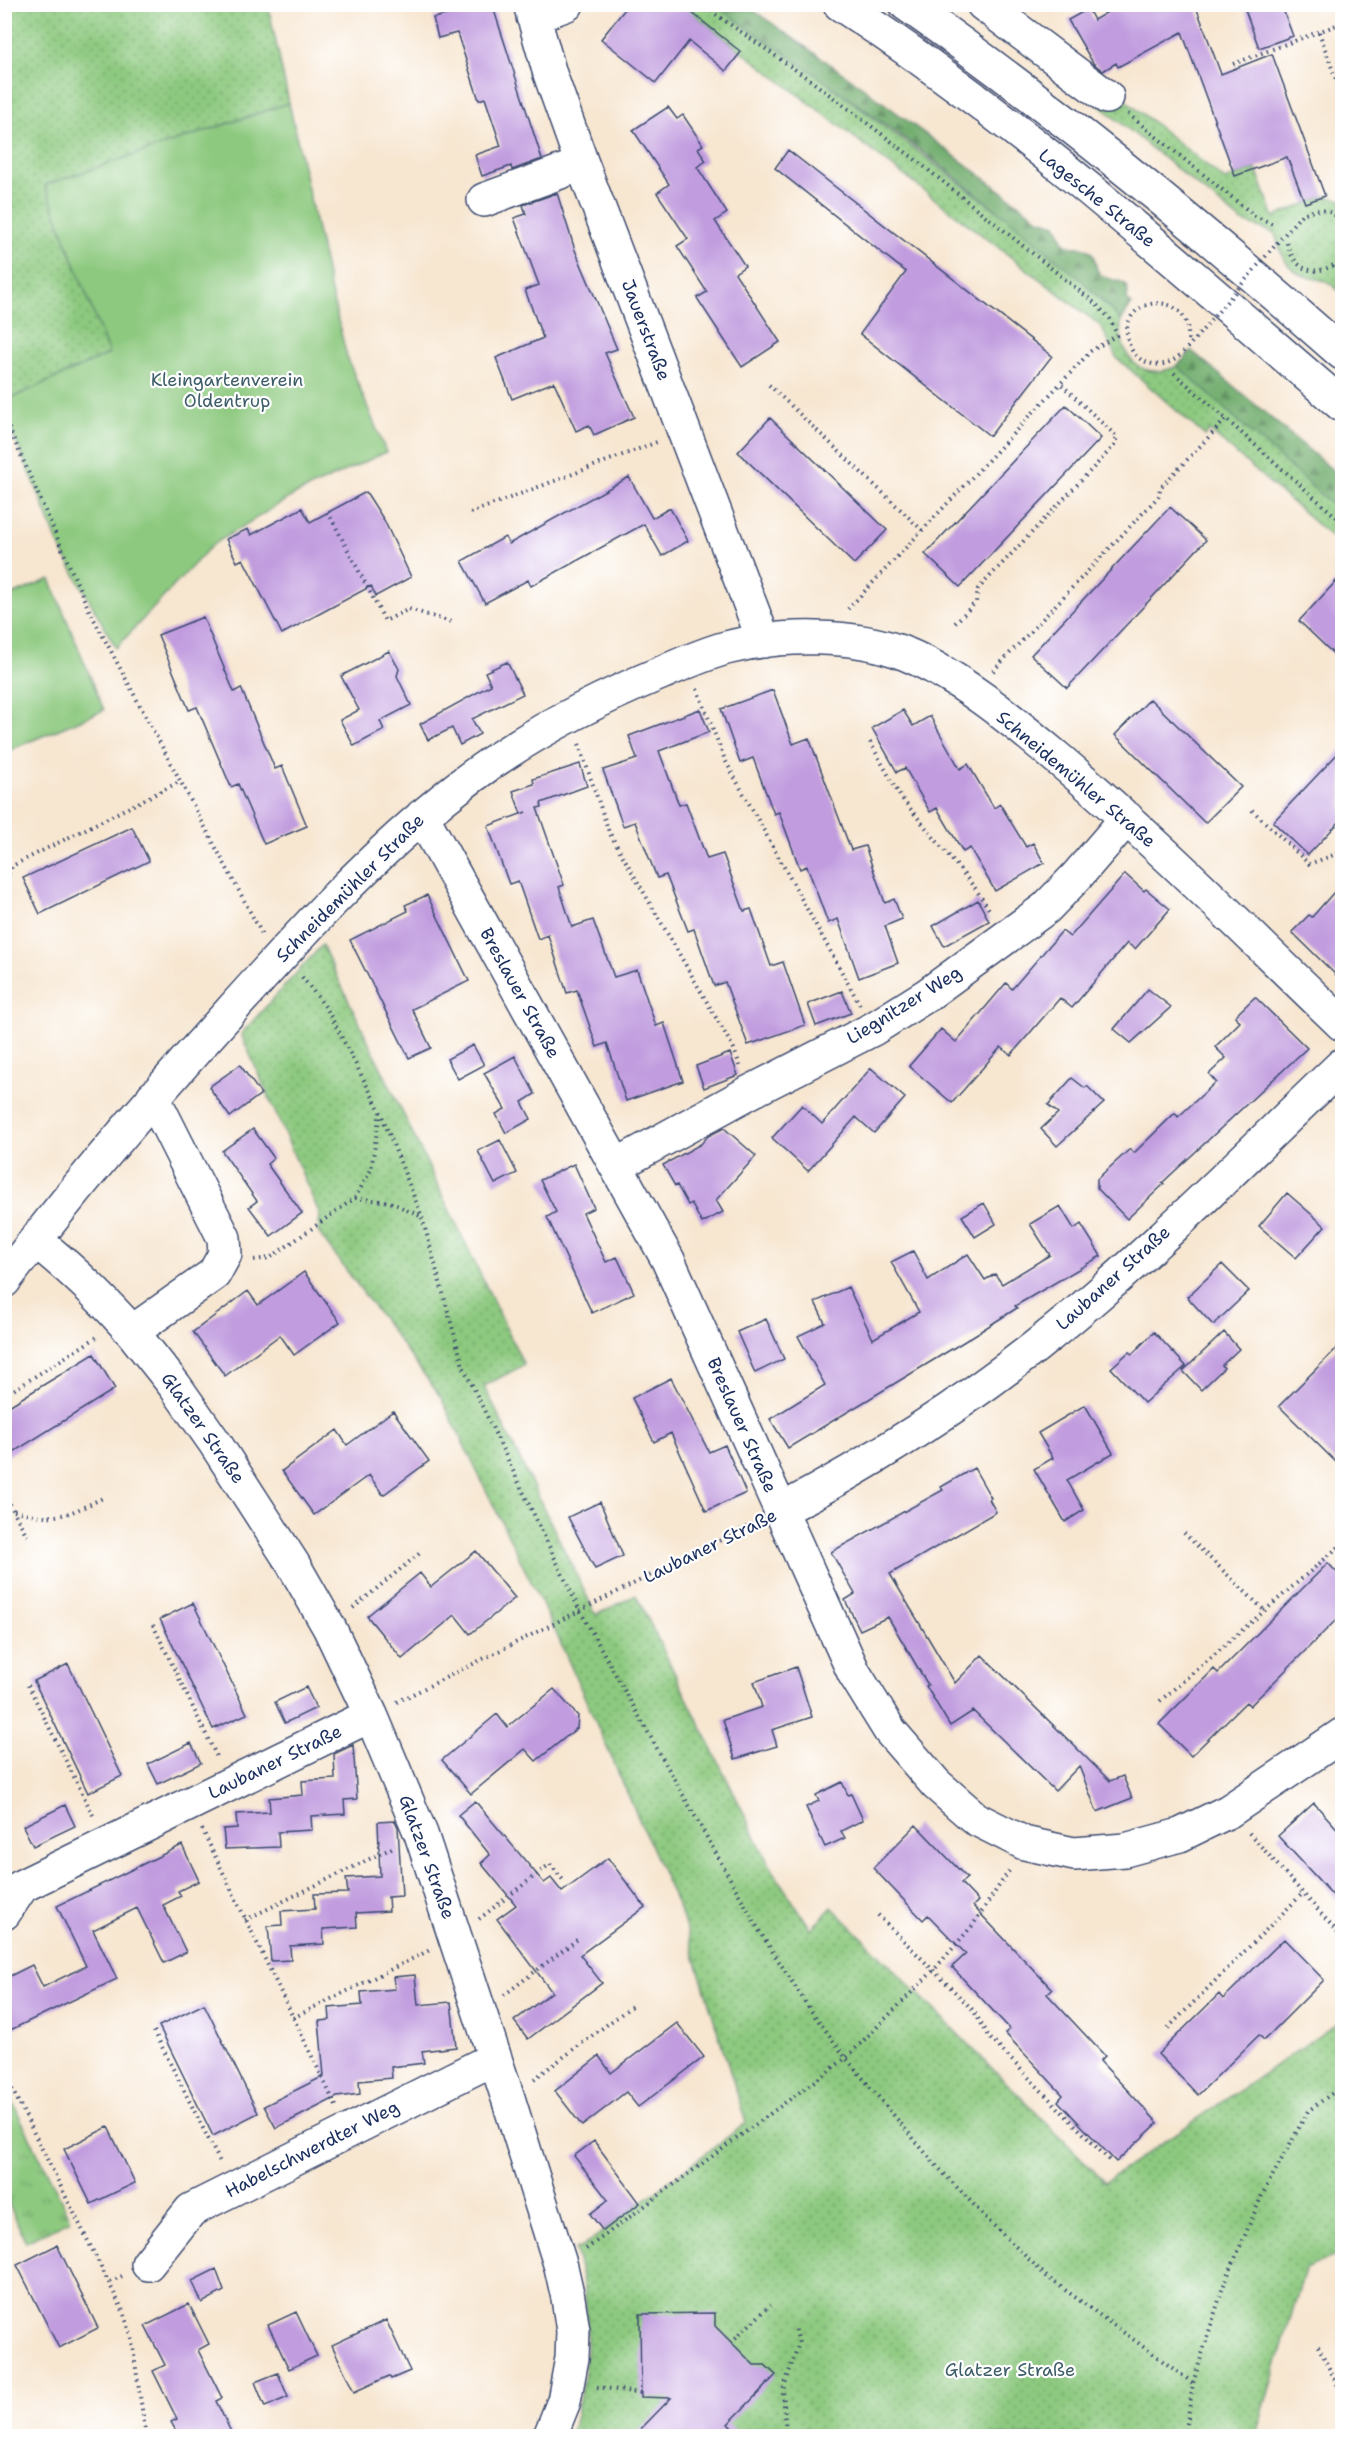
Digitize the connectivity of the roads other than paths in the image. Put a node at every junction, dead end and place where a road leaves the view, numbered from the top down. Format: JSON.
{"nodes":[{"id":1,"x":567,"y":4,"type":"edge"},
{"id":2,"x":840,"y":4,"type":"edge"},
{"id":3,"x":906,"y":4,"type":"edge"},
{"id":4,"x":983,"y":4,"type":"edge"},
{"id":5,"x":532,"y":11,"type":"edge"},
{"id":6,"x":1107,"y":96,"type":"road end"},
{"id":7,"x":582,"y":164,"type":"junction"},
{"id":8,"x":484,"y":200,"type":"dead end"},
{"id":9,"x":1342,"y":353,"type":"edge"},
{"id":10,"x":1342,"y":405,"type":"edge"},
{"id":11,"x":764,"y":640,"type":"junction"},
{"id":12,"x":422,"y":816,"type":"junction"},
{"id":13,"x":1127,"y":818,"type":"junction"},
{"id":14,"x":1342,"y":1024,"type":"edge"},
{"id":15,"x":1342,"y":1065,"type":"edge"},
{"id":16,"x":153,"y":1097,"type":"junction"},
{"id":17,"x":617,"y":1165,"type":"junction"},
{"id":18,"x":36,"y":1241,"type":"junction"},
{"id":19,"x":4,"y":1281,"type":"edge"},
{"id":20,"x":127,"y":1326,"type":"junction"},
{"id":21,"x":780,"y":1511,"type":"junction"},
{"id":22,"x":371,"y":1715,"type":"junction"},
{"id":23,"x":1342,"y":1736,"type":"edge"},
{"id":24,"x":4,"y":1913,"type":"edge"},
{"id":25,"x":495,"y":2058,"type":"junction"},
{"id":26,"x":148,"y":2264,"type":"dead end"},
{"id":27,"x":550,"y":2436,"type":"edge"}],
"edges":[{"from":1,"to":5,"type":"street","name":"Jauerstraße"},
{"from":2,"to":10,"type":"street","name":"Lagesche Straße"},
{"from":3,"to":9,"type":"street"},
{"from":4,"to":6,"type":"street"},
{"from":5,"to":7,"type":"street","name":"Jauerstraße"},
{"from":7,"to":8,"type":"street"},
{"from":7,"to":11,"type":"street","name":"Jauerstraße"},
{"from":11,"to":12,"type":"street","name":"Schneidemühler Straße"},
{"from":11,"to":13,"type":"street","name":"Schneidemühler Straße"},
{"from":12,"to":16,"type":"street","name":"Schneidemühler Straße"},
{"from":12,"to":17,"type":"street","name":"Breslauer Straße"},
{"from":13,"to":14,"type":"street","name":"Schneidemühler Straße"},
{"from":13,"to":17,"type":"street","name":"Liegnitzer Weg"},
{"from":15,"to":21,"type":"street","name":"Laubaner Straße"},
{"from":16,"to":18,"type":"street","name":"Schneidemühler Straße"},
{"from":16,"to":20,"type":"street"},
{"from":17,"to":21,"type":"street","name":"Breslauer Straße"},
{"from":18,"to":19,"type":"street","name":"Schneidemühler Straße"},
{"from":18,"to":20,"type":"street","name":"Glatzer Straße"},
{"from":20,"to":22,"type":"street","name":"Glatzer Straße"},
{"from":21,"to":23,"type":"street","name":"Breslauer Straße"},
{"from":22,"to":24,"type":"street","name":"Laubaner Straße"},
{"from":22,"to":25,"type":"street","name":"Glatzer Straße"},
{"from":25,"to":26,"type":"street","name":"Habelschwerdter Weg"},
{"from":25,"to":27,"type":"street","name":"Glatzer Straße"}]}
